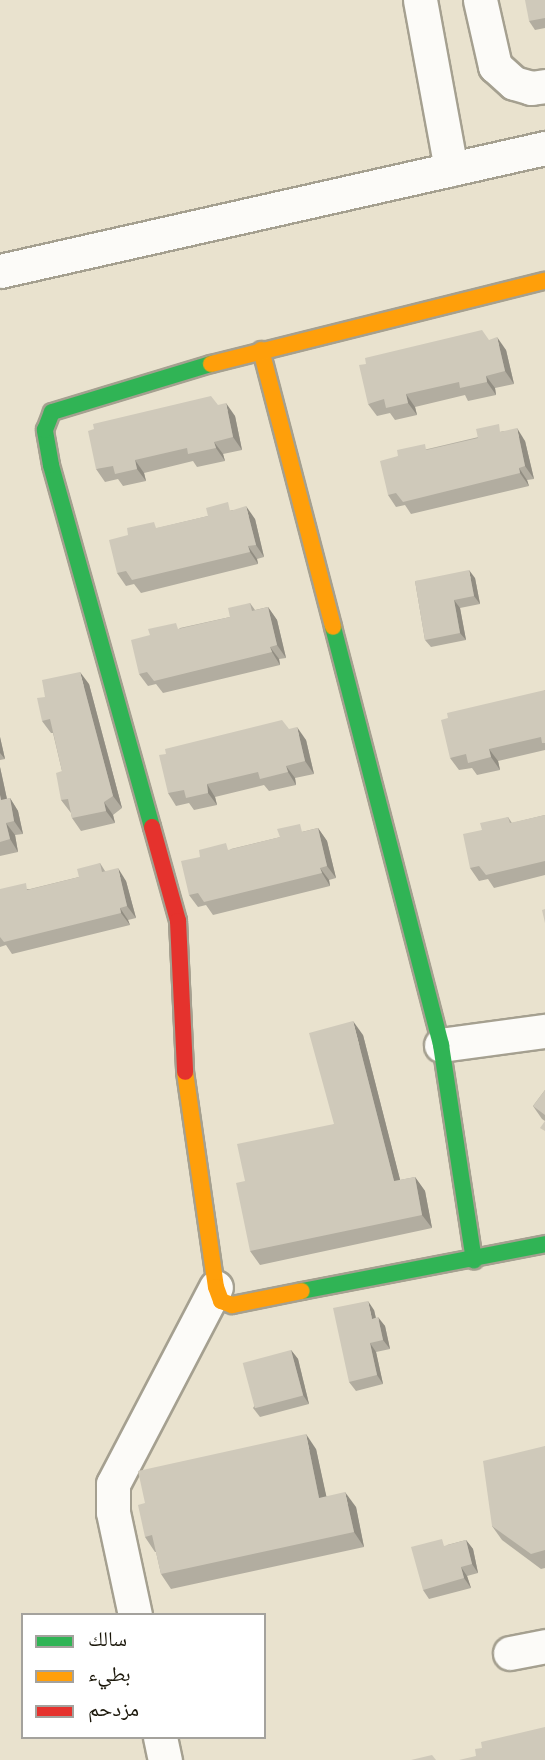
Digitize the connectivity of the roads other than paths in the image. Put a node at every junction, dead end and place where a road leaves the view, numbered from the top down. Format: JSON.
{"nodes":[{"id":1,"x":420,"y":0,"type":"edge"},
{"id":2,"x":480,"y":0,"type":"edge"},
{"id":3,"x":545,"y":86,"type":"edge"},
{"id":4,"x":545,"y":148,"type":"edge"},
{"id":5,"x":451,"y":169,"type":"junction"},
{"id":6,"x":0,"y":271,"type":"edge"},
{"id":7,"x":545,"y":281,"type":"edge"},
{"id":8,"x":261,"y":350,"type":"junction"},
{"id":9,"x":545,"y":1031,"type":"edge"},
{"id":10,"x":441,"y":1045,"type":"junction"},
{"id":11,"x":545,"y":1244,"type":"edge"},
{"id":12,"x":474,"y":1260,"type":"junction"},
{"id":13,"x":216,"y":1287,"type":"junction"},
{"id":14,"x":135,"y":1613,"type":"edge"},
{"id":15,"x":545,"y":1646,"type":"edge"},
{"id":16,"x":510,"y":1653,"type":"dead end"},
{"id":17,"x":160,"y":1739,"type":"edge"},
{"id":18,"x":165,"y":1760,"type":"edge"}],
"edges":[{"from":1,"to":5,"type":"street"},
{"from":2,"to":3,"type":"street"},
{"from":4,"to":5,"type":"street"},
{"from":5,"to":6,"type":"street"},
{"from":7,"to":8,"type":"street"},
{"from":8,"to":10,"type":"street"},
{"from":8,"to":13,"type":"street"},
{"from":9,"to":10,"type":"street"},
{"from":10,"to":12,"type":"street"},
{"from":11,"to":12,"type":"street"},
{"from":12,"to":13,"type":"street"},
{"from":13,"to":14,"type":"street"},
{"from":15,"to":16,"type":"street"},
{"from":17,"to":18,"type":"street"}]}
